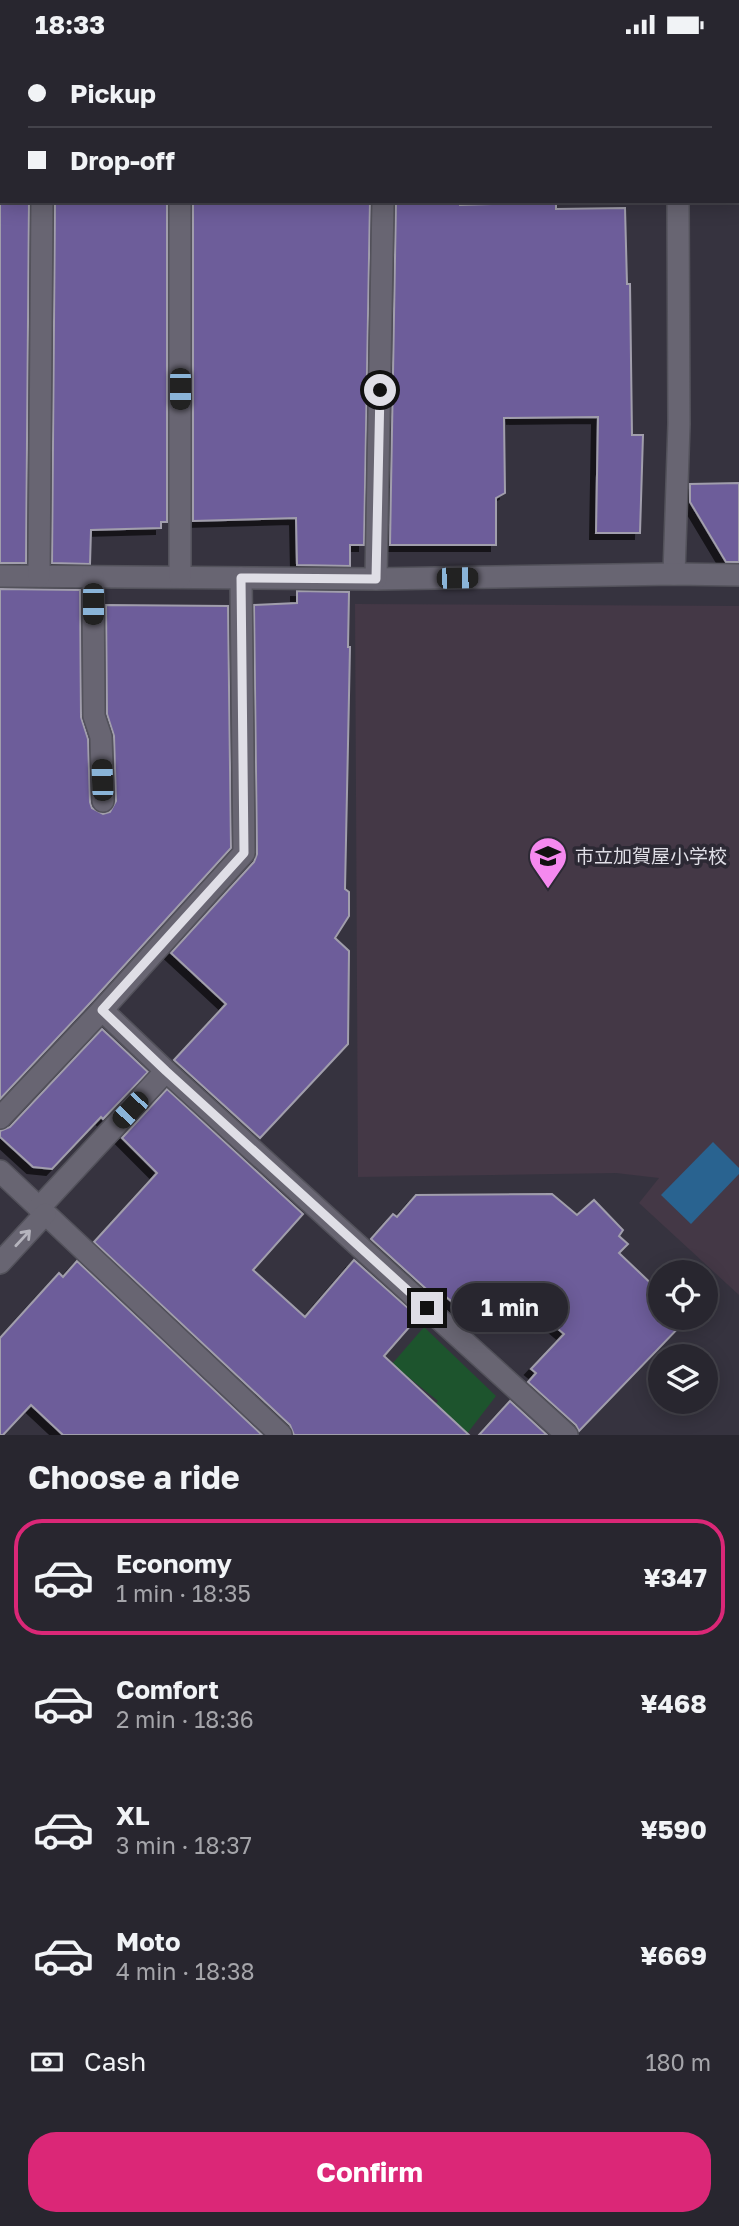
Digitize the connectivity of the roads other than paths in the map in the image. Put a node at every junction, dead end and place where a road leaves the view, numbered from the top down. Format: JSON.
{"nodes":[{"id":1,"x":42,"y":203,"type":"edge"},
{"id":2,"x":180,"y":203,"type":"edge"},
{"id":3,"x":383,"y":203,"type":"edge"},
{"id":4,"x":678,"y":203,"type":"edge"},
{"id":5,"x":674,"y":574,"type":"junction"},
{"id":6,"x":739,"y":575,"type":"edge"},
{"id":7,"x":0,"y":576,"type":"edge"},
{"id":8,"x":38,"y":576,"type":"junction"},
{"id":9,"x":93,"y":577,"type":"junction"},
{"id":10,"x":180,"y":577,"type":"junction"},
{"id":11,"x":241,"y":578,"type":"junction"},
{"id":12,"x":376,"y":579,"type":"junction"},
{"id":13,"x":103,"y":801,"type":"dead end"},
{"id":14,"x":102,"y":1010,"type":"junction"},
{"id":15,"x":166,"y":1071,"type":"junction"},
{"id":16,"x":0,"y":1118,"type":"edge"},
{"id":17,"x":0,"y":1171,"type":"edge"},
{"id":18,"x":42,"y":1211,"type":"junction"},
{"id":19,"x":0,"y":1263,"type":"edge"},
{"id":20,"x":281,"y":1435,"type":"edge"},
{"id":21,"x":567,"y":1435,"type":"edge"}],
"edges":[{"from":1,"to":8,"type":"street"},
{"from":2,"to":10,"type":"street"},
{"from":3,"to":12,"type":"street"},
{"from":4,"to":5,"type":"street"},
{"from":5,"to":6,"type":"street"},
{"from":5,"to":12,"type":"street"},
{"from":7,"to":8,"type":"street"},
{"from":8,"to":9,"type":"street"},
{"from":9,"to":10,"type":"street"},
{"from":9,"to":13,"type":"street"},
{"from":10,"to":11,"type":"street"},
{"from":11,"to":12,"type":"street"},
{"from":11,"to":14,"type":"street"},
{"from":14,"to":15,"type":"street"},
{"from":14,"to":16,"type":"street"},
{"from":15,"to":18,"type":"street"},
{"from":15,"to":21,"type":"street"},
{"from":17,"to":18,"type":"street"},
{"from":19,"to":18,"type":"street","one_way":true},
{"from":18,"to":20,"type":"street"}]}
